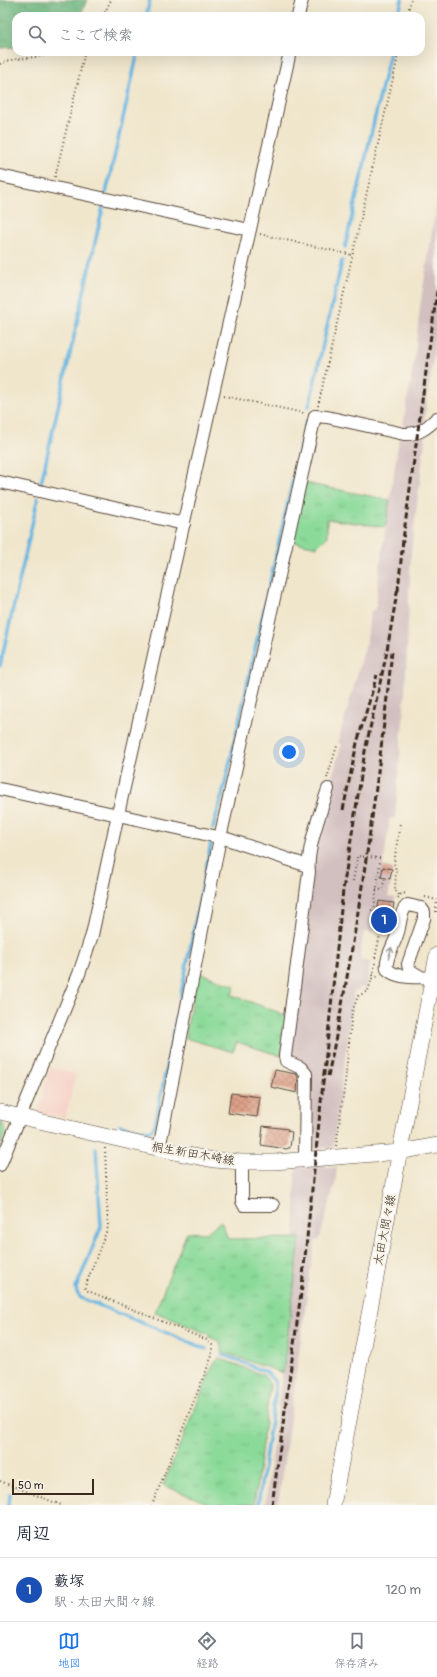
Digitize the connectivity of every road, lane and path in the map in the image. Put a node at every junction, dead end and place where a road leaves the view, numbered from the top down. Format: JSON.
{"nodes":[{"id":1,"x":111,"y":0,"type":"edge"},
{"id":2,"x":302,"y":0,"type":"edge"},
{"id":3,"x":411,"y":0,"type":"edge"},
{"id":4,"x":105,"y":12,"type":"edge"},
{"id":5,"x":299,"y":12,"type":"edge"},
{"id":6,"x":408,"y":12,"type":"edge"},
{"id":7,"x":42,"y":56,"type":"edge"},
{"id":8,"x":84,"y":56,"type":"edge"},
{"id":9,"x":289,"y":56,"type":"edge"},
{"id":10,"x":398,"y":56,"type":"edge"},
{"id":11,"x":0,"y":64,"type":"edge"},
{"id":12,"x":0,"y":176,"type":"edge"},
{"id":13,"x":52,"y":187,"type":"junction"},
{"id":14,"x":250,"y":230,"type":"junction"},
{"id":15,"x":352,"y":255,"type":"junction"},
{"id":16,"x":214,"y":393,"type":"junction"},
{"id":17,"x":315,"y":416,"type":"junction"},
{"id":18,"x":437,"y":418,"type":"edge"},
{"id":19,"x":0,"y":482,"type":"edge"},
{"id":20,"x":184,"y":524,"type":"junction"},
{"id":21,"x":337,"y":746,"type":"dead end"},
{"id":22,"x":328,"y":788,"type":"joint"},
{"id":23,"x":0,"y":789,"type":"edge"},
{"id":24,"x":118,"y":814,"type":"junction"},
{"id":25,"x":400,"y":823,"type":"dead end"},
{"id":26,"x":220,"y":838,"type":"junction"},
{"id":27,"x":308,"y":866,"type":"junction"},
{"id":28,"x":385,"y":878,"type":"dead end"},
{"id":29,"x":353,"y":881,"type":"dead end"},
{"id":30,"x":376,"y":887,"type":"junction"},
{"id":31,"x":399,"y":896,"type":"dead end"},
{"id":32,"x":377,"y":912,"type":"dead end"},
{"id":33,"x":437,"y":955,"type":"edge"},
{"id":34,"x":373,"y":975,"type":"dead end"},
{"id":35,"x":427,"y":977,"type":"junction"},
{"id":36,"x":0,"y":1112,"type":"edge"},
{"id":37,"x":19,"y":1116,"type":"junction"},
{"id":38,"x":107,"y":1137,"type":"junction"},
{"id":39,"x":437,"y":1145,"type":"edge"},
{"id":40,"x":159,"y":1149,"type":"junction"},
{"id":41,"x":335,"y":1149,"type":"dead end"},
{"id":42,"x":400,"y":1152,"type":"junction"},
{"id":43,"x":305,"y":1159,"type":"junction"},
{"id":44,"x":242,"y":1162,"type":"junction"},
{"id":45,"x":0,"y":1165,"type":"edge"},
{"id":46,"x":273,"y":1205,"type":"dead end"},
{"id":47,"x":0,"y":1481,"type":"edge"},
{"id":48,"x":61,"y":1505,"type":"edge"},
{"id":49,"x":152,"y":1505,"type":"edge"},
{"id":50,"x":333,"y":1505,"type":"edge"}],
"edges":[{"from":1,"to":4,"type":"path"},
{"from":2,"to":5,"type":"street"},
{"from":3,"to":6,"type":"path"},
{"from":7,"to":11,"type":"path"},
{"from":8,"to":13,"type":"path"},
{"from":9,"to":14,"type":"street"},
{"from":10,"to":15,"type":"path"},
{"from":12,"to":13,"type":"street"},
{"from":13,"to":14,"type":"street"},
{"from":14,"to":15,"type":"path"},
{"from":14,"to":16,"type":"street"},
{"from":15,"to":17,"type":"path"},
{"from":16,"to":17,"type":"path"},
{"from":16,"to":20,"type":"street"},
{"from":17,"to":18,"type":"street"},
{"from":17,"to":26,"type":"street"},
{"from":19,"to":20,"type":"street"},
{"from":20,"to":24,"type":"street"},
{"from":21,"to":22,"type":"path"},
{"from":22,"to":27,"type":"street"},
{"from":23,"to":24,"type":"street"},
{"from":24,"to":26,"type":"street"},
{"from":24,"to":37,"type":"street"},
{"from":25,"to":31,"type":"path"},
{"from":26,"to":27,"type":"street"},
{"from":26,"to":40,"type":"street"},
{"from":27,"to":43,"type":"street"},
{"from":28,"to":30,"type":"path"},
{"from":29,"to":30,"type":"path","bridge":true},
{"from":30,"to":32,"type":"path"},
{"from":33,"to":35,"type":"main road","name":"太田大間々線"},
{"from":34,"to":41,"type":"path"},
{"from":35,"to":35,"type":"street","one_way":true},
{"from":35,"to":42,"type":"main road","name":"太田大間々線"},
{"from":36,"to":37,"type":"main road","name":"桐生新田木崎線"},
{"from":37,"to":38,"type":"main road","name":"桐生新田木崎線"},
{"from":37,"to":45,"type":"street"},
{"from":38,"to":40,"type":"main road","name":"桐生新田木崎線"},
{"from":38,"to":49,"type":"path"},
{"from":39,"to":42,"type":"main road","name":"桐生新田木崎線"},
{"from":40,"to":44,"type":"main road","name":"桐生新田木崎線"},
{"from":42,"to":43,"type":"main road","name":"桐生新田木崎線"},
{"from":42,"to":50,"type":"main road","name":"太田大間々線"},
{"from":43,"to":44,"type":"main road","name":"桐生新田木崎線"},
{"from":44,"to":46,"type":"street"},
{"from":47,"to":48,"type":"path"}]}
